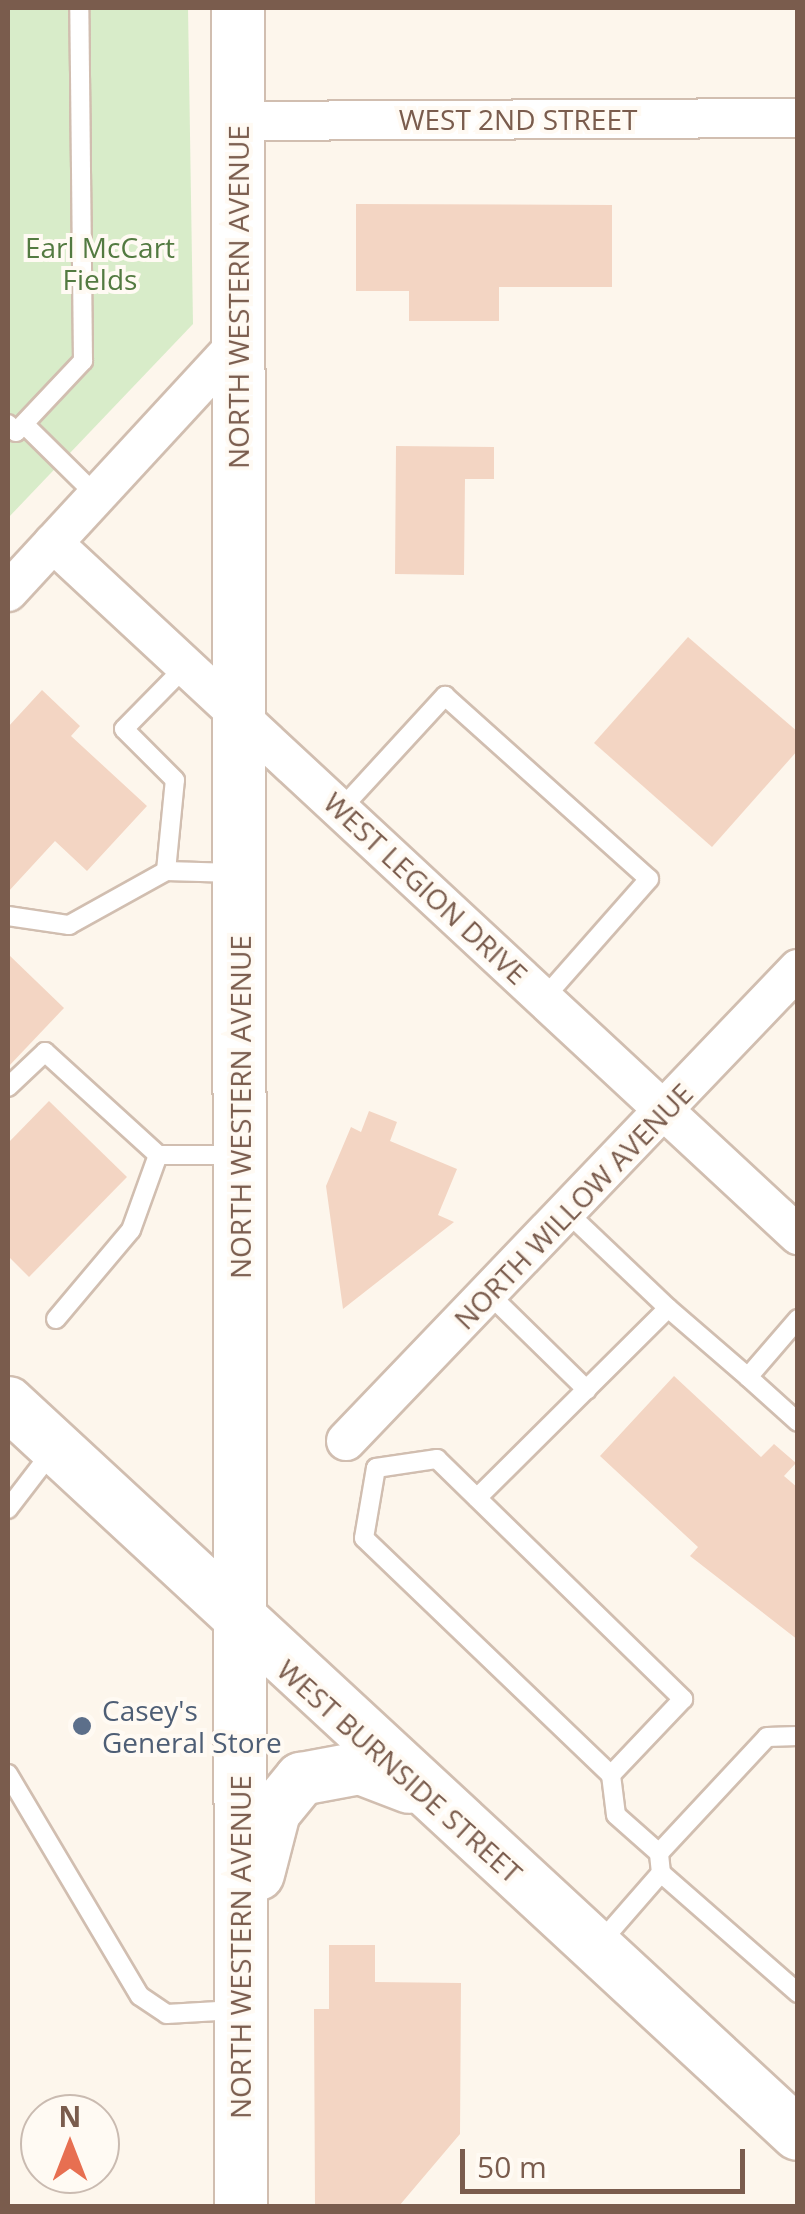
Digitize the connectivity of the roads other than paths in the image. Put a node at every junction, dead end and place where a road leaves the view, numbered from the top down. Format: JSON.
{"nodes":[{"id":1,"x":80,"y":8,"type":"edge"},
{"id":2,"x":238,"y":8,"type":"edge"},
{"id":3,"x":798,"y":118,"type":"edge"},
{"id":4,"x":238,"y":121,"type":"junction"},
{"id":5,"x":238,"y":343,"type":"junction"},
{"id":6,"x":14,"y":432,"type":"edge"},
{"id":7,"x":97,"y":496,"type":"junction"},
{"id":8,"x":53,"y":543,"type":"junction"},
{"id":9,"x":8,"y":592,"type":"edge"},
{"id":10,"x":186,"y":666,"type":"junction"},
{"id":11,"x":240,"y":715,"type":"junction"},
{"id":12,"x":342,"y":810,"type":"junction"},
{"id":13,"x":166,"y":871,"type":"junction"},
{"id":14,"x":240,"y":873,"type":"junction"},
{"id":15,"x":8,"y":916,"type":"edge"},
{"id":16,"x":798,"y":969,"type":"edge"},
{"id":17,"x":544,"y":998,"type":"junction"},
{"id":18,"x":8,"y":1087,"type":"edge"},
{"id":19,"x":666,"y":1112,"type":"junction"},
{"id":20,"x":158,"y":1155,"type":"junction"},
{"id":21,"x":240,"y":1156,"type":"junction"},
{"id":22,"x":568,"y":1213,"type":"junction"},
{"id":23,"x":798,"y":1235,"type":"edge"},
{"id":24,"x":489,"y":1294,"type":"junction"},
{"id":25,"x":668,"y":1308,"type":"junction"},
{"id":26,"x":798,"y":1318,"type":"edge"},
{"id":27,"x":56,"y":1319,"type":"dead end"},
{"id":28,"x":748,"y":1377,"type":"junction"},
{"id":29,"x":588,"y":1390,"type":"junction"},
{"id":30,"x":8,"y":1403,"type":"edge"},
{"id":31,"x":798,"y":1422,"type":"edge"},
{"id":32,"x":346,"y":1441,"type":"joint"},
{"id":33,"x":55,"y":1448,"type":"junction"},
{"id":34,"x":376,"y":1468,"type":"junction"},
{"id":35,"x":478,"y":1498,"type":"junction"},
{"id":36,"x":8,"y":1509,"type":"edge"},
{"id":37,"x":239,"y":1626,"type":"junction"},
{"id":38,"x":798,"y":1736,"type":"edge"},
{"id":39,"x":8,"y":1774,"type":"edge"},
{"id":40,"x":611,"y":1775,"type":"junction"},
{"id":41,"x":436,"y":1802,"type":"junction"},
{"id":42,"x":659,"y":1853,"type":"junction"},
{"id":43,"x":661,"y":1873,"type":"junction"},
{"id":44,"x":595,"y":1948,"type":"junction"},
{"id":45,"x":240,"y":1984,"type":"junction"},
{"id":46,"x":798,"y":1994,"type":"edge"},
{"id":47,"x":798,"y":2134,"type":"edge"},
{"id":48,"x":241,"y":2206,"type":"edge"}],
"edges":[{"from":1,"to":6,"type":"lane"},
{"from":2,"to":4,"type":"street","name":"NORTH WESTERN AVENUE"},
{"from":3,"to":4,"type":"street","name":"WEST 2ND STREET"},
{"from":4,"to":5,"type":"street","name":"NORTH WESTERN AVENUE"},
{"from":5,"to":7,"type":"street"},
{"from":5,"to":11,"type":"street","name":"NORTH WESTERN AVENUE"},
{"from":6,"to":7,"type":"lane"},
{"from":7,"to":8,"type":"street"},
{"from":8,"to":9,"type":"street"},
{"from":8,"to":10,"type":"street","name":"WEST LEGION DRIVE"},
{"from":10,"to":11,"type":"street","name":"WEST LEGION DRIVE"},
{"from":10,"to":13,"type":"lane"},
{"from":11,"to":12,"type":"street","name":"WEST LEGION DRIVE"},
{"from":11,"to":14,"type":"street","name":"NORTH WESTERN AVENUE"},
{"from":12,"to":17,"type":"street","name":"WEST LEGION DRIVE"},
{"from":12,"to":17,"type":"lane"},
{"from":13,"to":14,"type":"lane"},
{"from":13,"to":15,"type":"lane"},
{"from":14,"to":21,"type":"street","name":"NORTH WESTERN AVENUE"},
{"from":16,"to":19,"type":"street","name":"NORTH WILLOW AVENUE"},
{"from":17,"to":19,"type":"street","name":"WEST LEGION DRIVE"},
{"from":18,"to":20,"type":"lane"},
{"from":19,"to":22,"type":"street","name":"NORTH WILLOW AVENUE"},
{"from":19,"to":23,"type":"street","name":"WEST LEGION DRIVE"},
{"from":20,"to":21,"type":"lane"},
{"from":20,"to":27,"type":"lane"},
{"from":21,"to":37,"type":"street","name":"NORTH WESTERN AVENUE"},
{"from":22,"to":24,"type":"street","name":"NORTH WILLOW AVENUE"},
{"from":22,"to":25,"type":"lane"},
{"from":24,"to":29,"type":"lane"},
{"from":24,"to":32,"type":"street","name":"NORTH WILLOW AVENUE"},
{"from":25,"to":28,"type":"lane"},
{"from":25,"to":29,"type":"lane"},
{"from":26,"to":28,"type":"lane"},
{"from":28,"to":31,"type":"lane"},
{"from":29,"to":35,"type":"lane"},
{"from":30,"to":33,"type":"street","name":"WEST BURNSIDE STREET"},
{"from":32,"to":34,"type":"lane"},
{"from":33,"to":36,"type":"lane"},
{"from":33,"to":37,"type":"street","name":"WEST BURNSIDE STREET"},
{"from":34,"to":35,"type":"lane"},
{"from":34,"to":40,"type":"lane"},
{"from":35,"to":40,"type":"lane"},
{"from":37,"to":41,"type":"street","name":"WEST BURNSIDE STREET"},
{"from":37,"to":45,"type":"street","name":"NORTH WESTERN AVENUE"},
{"from":38,"to":42,"type":"lane"},
{"from":39,"to":45,"type":"lane"},
{"from":40,"to":42,"type":"lane"},
{"from":41,"to":44,"type":"street","name":"WEST BURNSIDE STREET"},
{"from":41,"to":45,"type":"street"},
{"from":42,"to":43,"type":"lane"},
{"from":43,"to":44,"type":"lane"},
{"from":43,"to":46,"type":"lane"},
{"from":44,"to":47,"type":"street","name":"WEST BURNSIDE STREET"},
{"from":45,"to":48,"type":"street","name":"NORTH WESTERN AVENUE"}]}
